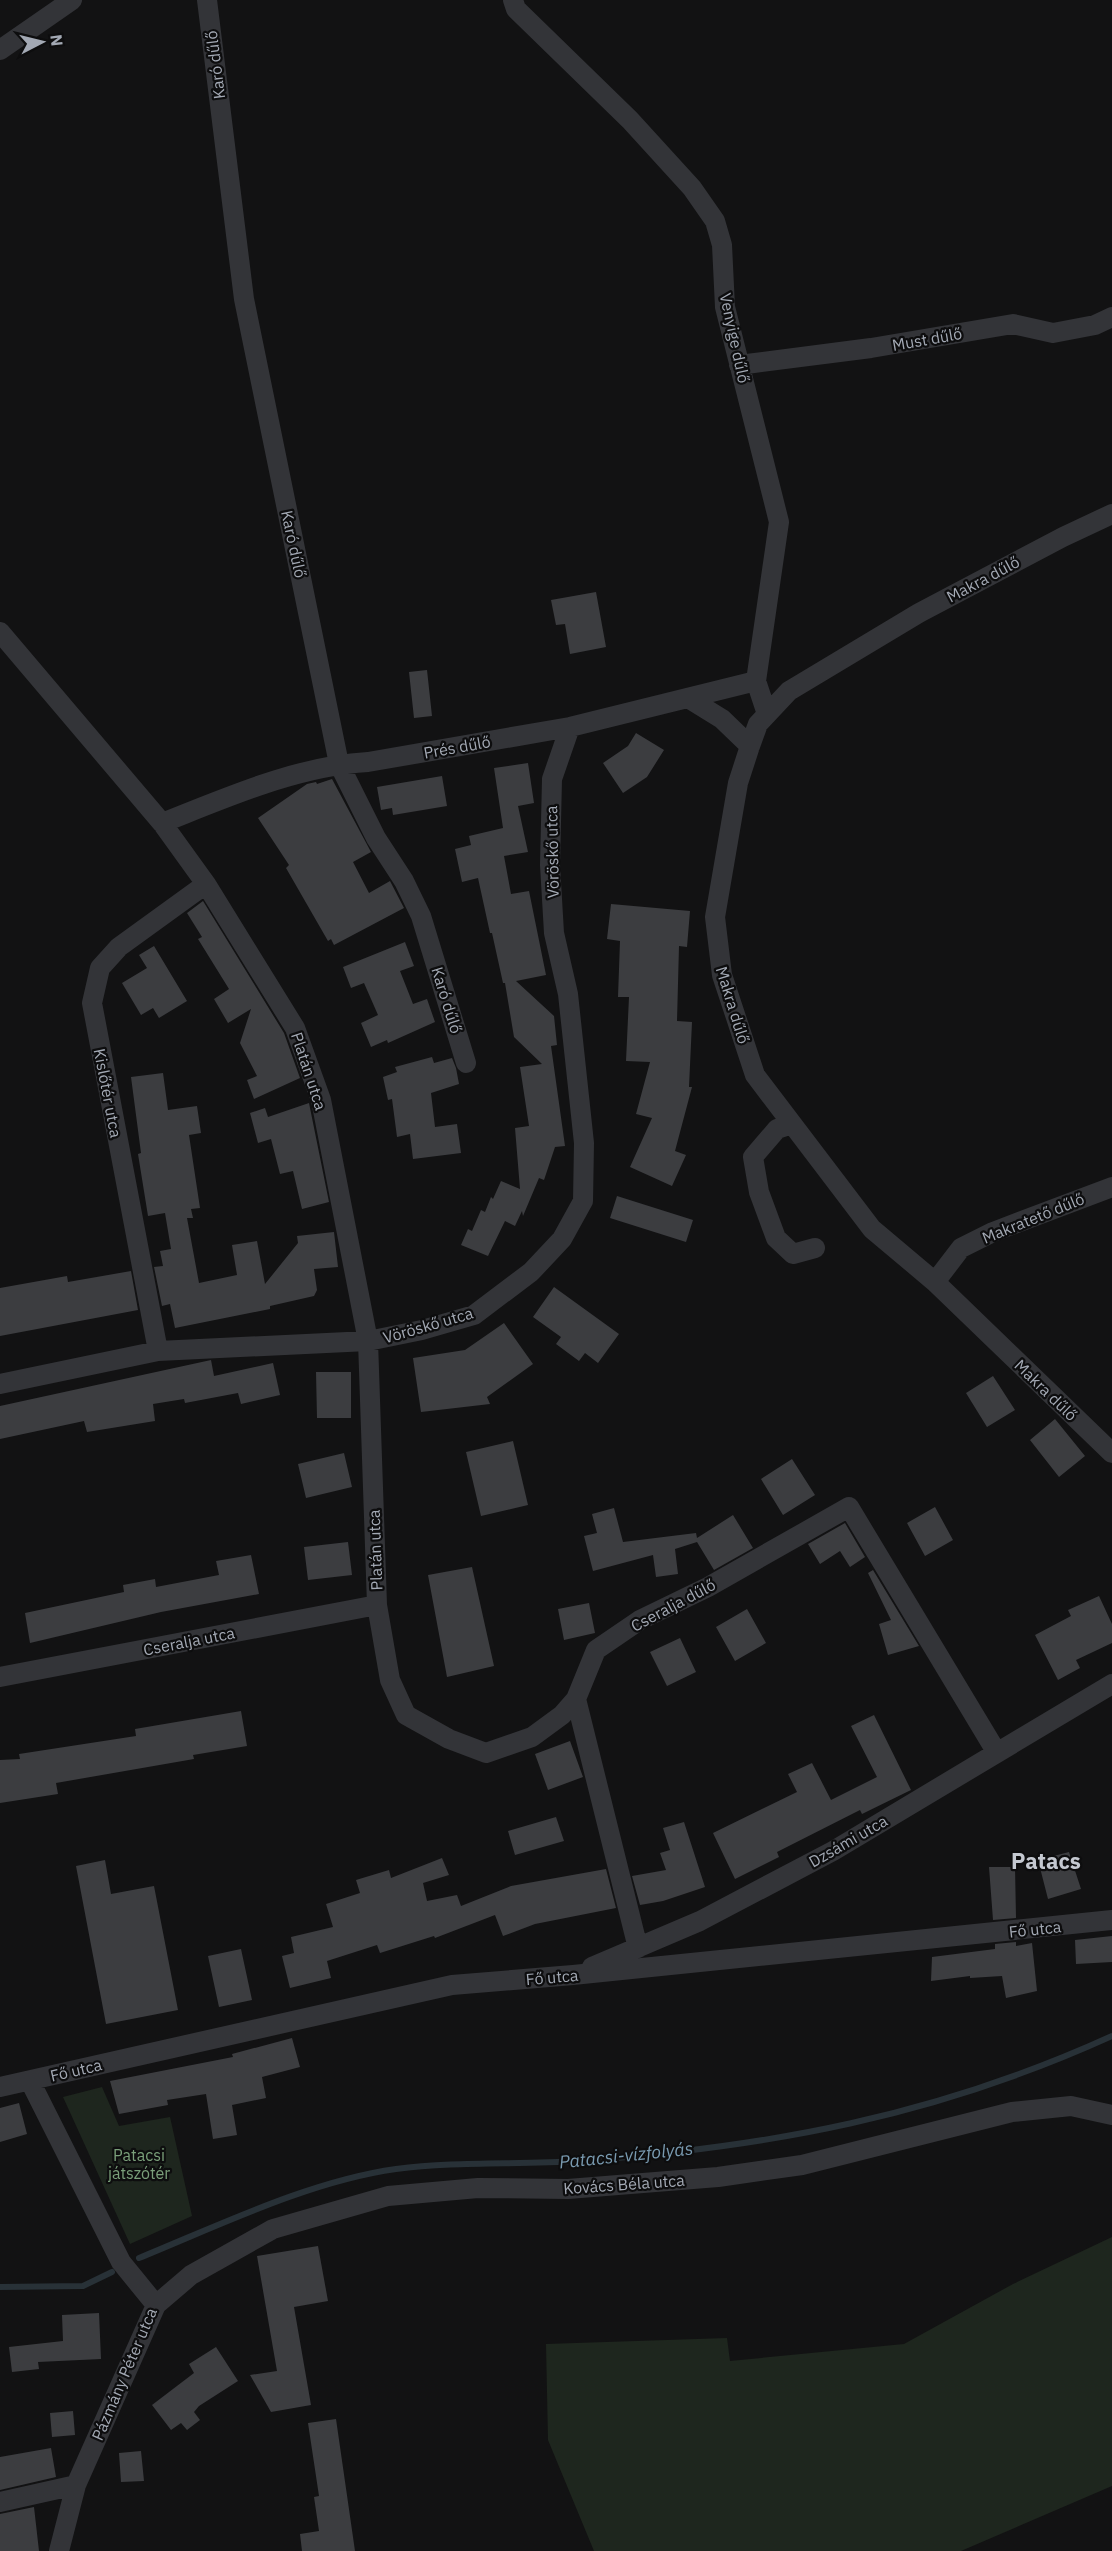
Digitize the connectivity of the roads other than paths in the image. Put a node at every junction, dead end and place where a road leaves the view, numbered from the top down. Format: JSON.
{"nodes":[{"id":1,"x":72,"y":0,"type":"edge"},
{"id":2,"x":207,"y":0,"type":"edge"},
{"id":3,"x":513,"y":0,"type":"edge"},
{"id":4,"x":0,"y":50,"type":"edge"},
{"id":5,"x":1112,"y":317,"type":"edge"},
{"id":6,"x":739,"y":364,"type":"junction"},
{"id":7,"x":1112,"y":514,"type":"edge"},
{"id":8,"x":0,"y":632,"type":"edge"},
{"id":9,"x":756,"y":681,"type":"junction"},
{"id":10,"x":688,"y":698,"type":"junction"},
{"id":11,"x":767,"y":714,"type":"junction"},
{"id":12,"x":570,"y":727,"type":"junction"},
{"id":13,"x":750,"y":746,"type":"junction"},
{"id":14,"x":339,"y":764,"type":"junction"},
{"id":15,"x":162,"y":823,"type":"junction"},
{"id":16,"x":206,"y":884,"type":"junction"},
{"id":17,"x":466,"y":1063,"type":"dead end"},
{"id":18,"x":792,"y":1124,"type":"junction"},
{"id":19,"x":1112,"y":1187,"type":"edge"},
{"id":20,"x":815,"y":1248,"type":"dead end"},
{"id":21,"x":935,"y":1282,"type":"junction"},
{"id":22,"x":368,"y":1341,"type":"junction"},
{"id":23,"x":158,"y":1351,"type":"junction"},
{"id":24,"x":0,"y":1384,"type":"edge"},
{"id":25,"x":1112,"y":1453,"type":"edge"},
{"id":26,"x":377,"y":1605,"type":"junction"},
{"id":27,"x":0,"y":1677,"type":"edge"},
{"id":28,"x":1112,"y":1684,"type":"edge"},
{"id":29,"x":576,"y":1699,"type":"junction"},
{"id":30,"x":997,"y":1753,"type":"junction"},
{"id":31,"x":1112,"y":1920,"type":"edge"},
{"id":32,"x":638,"y":1948,"type":"junction"},
{"id":33,"x":573,"y":1975,"type":"junction"},
{"id":34,"x":30,"y":2081,"type":"junction"},
{"id":35,"x":0,"y":2087,"type":"edge"},
{"id":36,"x":1112,"y":2115,"type":"edge"},
{"id":37,"x":156,"y":2305,"type":"junction"},
{"id":38,"x":76,"y":2485,"type":"junction"},
{"id":39,"x":0,"y":2502,"type":"edge"},
{"id":40,"x":60,"y":2551,"type":"edge"}],
"edges":[{"from":1,"to":4,"type":"street"},
{"from":2,"to":14,"type":"street","name":"Karó dűlő"},
{"from":3,"to":6,"type":"street","name":"Venyige dűlő"},
{"from":5,"to":6,"type":"street","name":"Must dűlő"},
{"from":6,"to":9,"type":"street","name":"Venyige dűlő"},
{"from":7,"to":11,"type":"street","name":"Makra dűlő"},
{"from":8,"to":15,"type":"street","name":"Platán utca"},
{"from":9,"to":10,"type":"street","name":"Prés dűlő"},
{"from":9,"to":11,"type":"street","name":"Venyige dűlő"},
{"from":10,"to":12,"type":"street","name":"Prés dűlő"},
{"from":10,"to":13,"type":"street"},
{"from":11,"to":13,"type":"street","name":"Makra dűlő"},
{"from":12,"to":14,"type":"street","name":"Prés dűlő"},
{"from":12,"to":22,"type":"street","name":"Vöröskő utca"},
{"from":13,"to":18,"type":"street","name":"Makra dűlő"},
{"from":14,"to":15,"type":"street","name":"Prés dűlő"},
{"from":14,"to":17,"type":"street","name":"Karó dűlő"},
{"from":15,"to":16,"type":"street","name":"Platán utca"},
{"from":16,"to":22,"type":"street","name":"Platán utca"},
{"from":16,"to":23,"type":"street","name":"Kislőtér utca"},
{"from":18,"to":20,"type":"street"},
{"from":18,"to":21,"type":"street","name":"Makra dűlő"},
{"from":19,"to":21,"type":"street","name":"Makratető dűlő"},
{"from":21,"to":25,"type":"street","name":"Makra dűlő"},
{"from":22,"to":23,"type":"street","name":"Vöröskő utca"},
{"from":22,"to":26,"type":"street","name":"Platán utca"},
{"from":23,"to":24,"type":"street","name":"Vöröskő utca"},
{"from":26,"to":27,"type":"street","name":"Cseralja utca"},
{"from":26,"to":29,"type":"street","name":"Cseralja dűlő"},
{"from":28,"to":30,"type":"street","name":"Dzsámi utca"},
{"from":29,"to":30,"type":"street","name":"Cseralja dűlő"},
{"from":29,"to":32,"type":"street"},
{"from":30,"to":32,"type":"street","name":"Dzsámi utca"},
{"from":31,"to":33,"type":"street","name":"Fő utca"},
{"from":32,"to":33,"type":"street","name":"Dzsámi utca"},
{"from":33,"to":34,"type":"street","name":"Fő utca"},
{"from":34,"to":35,"type":"street","name":"Fő utca"},
{"from":34,"to":37,"type":"street","name":"Pázmány Péter utca"},
{"from":36,"to":37,"type":"street","name":"Kovács Béla utca"},
{"from":37,"to":38,"type":"street","name":"Pázmány Péter utca"},
{"from":38,"to":39,"type":"street"},
{"from":38,"to":40,"type":"street","name":"Pázmány Péter utca"}]}
